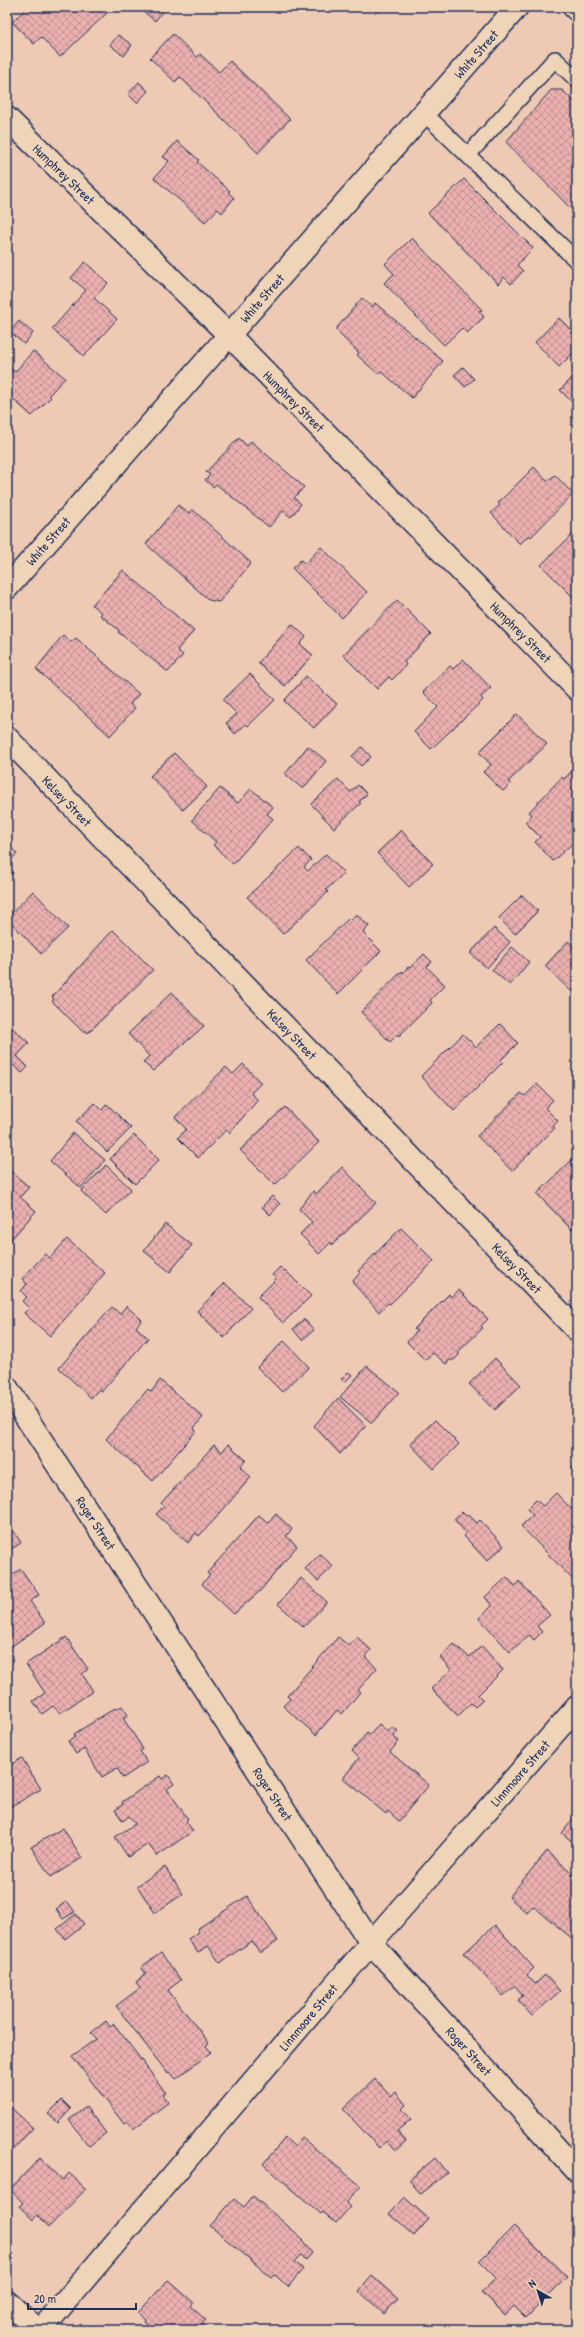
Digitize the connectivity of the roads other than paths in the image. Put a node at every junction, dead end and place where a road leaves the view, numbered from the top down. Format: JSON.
{"nodes":[{"id":1,"x":517,"y":7,"type":"edge"},
{"id":2,"x":574,"y":7,"type":"edge"},
{"id":3,"x":577,"y":10,"type":"edge"},
{"id":4,"x":577,"y":80,"type":"edge"},
{"id":5,"x":424,"y":113,"type":"junction"},
{"id":6,"x":7,"y":118,"type":"edge"},
{"id":7,"x":468,"y":156,"type":"junction"},
{"id":8,"x":577,"y":261,"type":"edge"},
{"id":9,"x":230,"y":336,"type":"junction"},
{"id":10,"x":7,"y":588,"type":"edge"},
{"id":11,"x":577,"y":688,"type":"edge"},
{"id":12,"x":7,"y":738,"type":"edge"},
{"id":13,"x":577,"y":1330,"type":"edge"},
{"id":14,"x":7,"y":1388,"type":"edge"},
{"id":15,"x":577,"y":1707,"type":"edge"},
{"id":16,"x":371,"y":1943,"type":"junction"},
{"id":17,"x":577,"y":2171,"type":"edge"},
{"id":18,"x":7,"y":2302,"type":"edge"},
{"id":19,"x":38,"y":2330,"type":"edge"},
{"id":20,"x":41,"y":2330,"type":"edge"}],
"edges":[{"from":1,"to":5,"type":"street","name":"White Street"},
{"from":2,"to":3,"type":"street"},
{"from":4,"to":7,"type":"lane"},
{"from":5,"to":7,"type":"lane"},
{"from":5,"to":9,"type":"street","name":"White Street"},
{"from":6,"to":9,"type":"street","name":"Humphrey Street"},
{"from":7,"to":8,"type":"lane"},
{"from":9,"to":10,"type":"street","name":"White Street"},
{"from":9,"to":11,"type":"street","name":"Humphrey Street"},
{"from":12,"to":13,"type":"street","name":"Kelsey Street"},
{"from":14,"to":16,"type":"street","name":"Roger Street"},
{"from":15,"to":16,"type":"street","name":"Linnmoore Street"},
{"from":16,"to":17,"type":"street","name":"Roger Street"},
{"from":16,"to":20,"type":"street","name":"Linnmoore Street"},
{"from":18,"to":19,"type":"street"}]}
